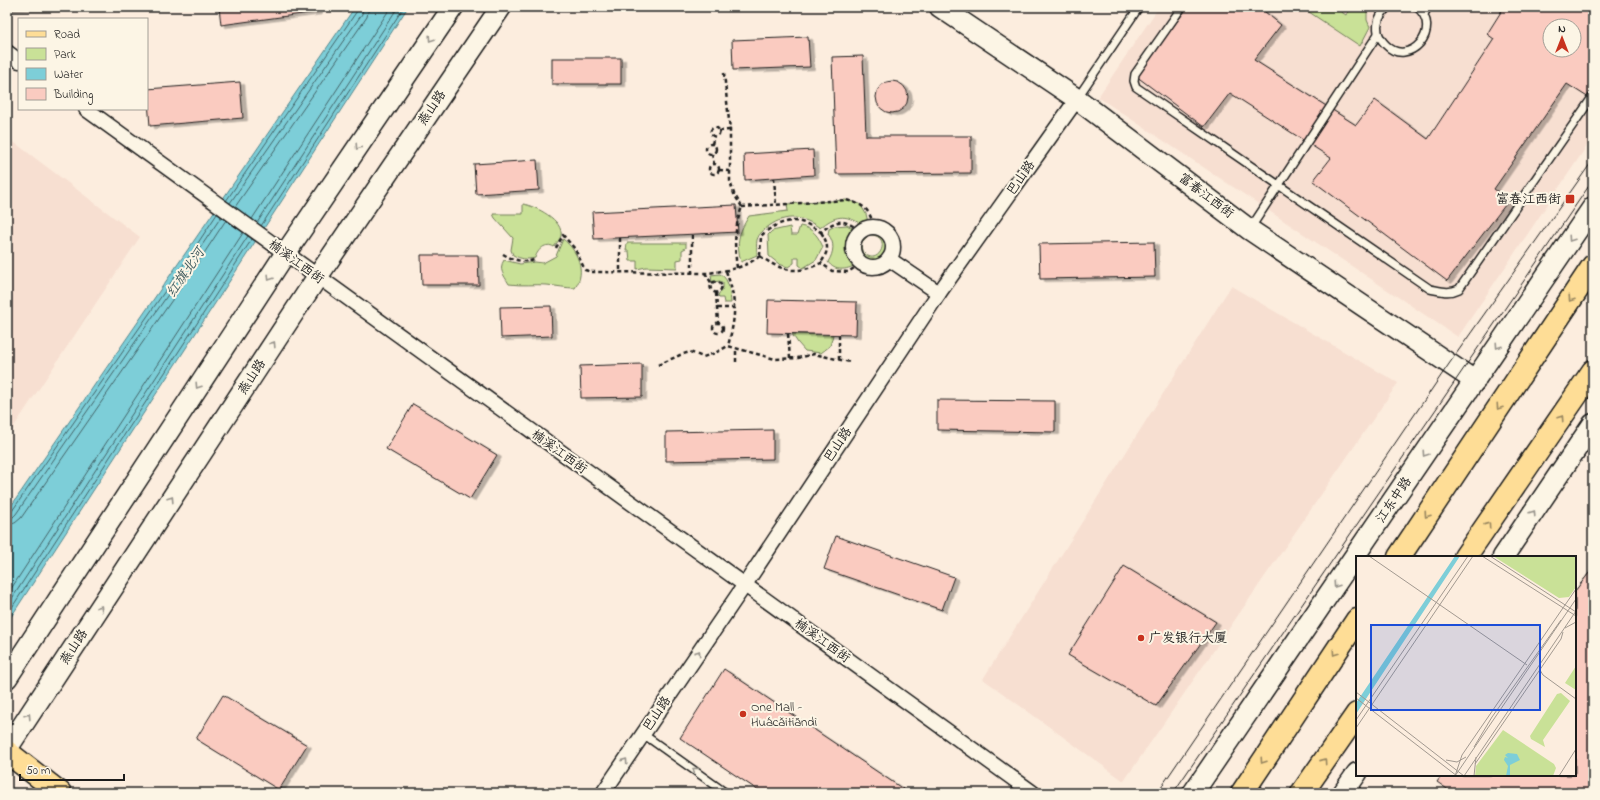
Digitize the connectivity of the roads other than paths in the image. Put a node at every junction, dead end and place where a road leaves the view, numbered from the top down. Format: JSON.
{"nodes":[{"id":1,"x":453,"y":7,"type":"edge"},
{"id":2,"x":501,"y":7,"type":"edge"},
{"id":3,"x":940,"y":7,"type":"edge"},
{"id":4,"x":1139,"y":7,"type":"edge"},
{"id":5,"x":1182,"y":7,"type":"edge"},
{"id":6,"x":1388,"y":7,"type":"edge"},
{"id":7,"x":1417,"y":7,"type":"edge"},
{"id":8,"x":1428,"y":7,"type":"edge"},
{"id":9,"x":1424,"y":14,"type":"junction"},
{"id":10,"x":1378,"y":34,"type":"junction"},
{"id":11,"x":7,"y":52,"type":"edge"},
{"id":12,"x":18,"y":60,"type":"edge"},
{"id":13,"x":1593,"y":96,"type":"edge"},
{"id":14,"x":1077,"y":99,"type":"junction"},
{"id":15,"x":87,"y":110,"type":"edge"},
{"id":16,"x":1279,"y":185,"type":"junction"},
{"id":17,"x":1593,"y":207,"type":"edge"},
{"id":18,"x":1250,"y":230,"type":"junction"},
{"id":19,"x":285,"y":254,"type":"junction"},
{"id":20,"x":889,"y":259,"type":"junction"},
{"id":21,"x":1593,"y":266,"type":"edge"},
{"id":22,"x":317,"y":277,"type":"junction"},
{"id":23,"x":939,"y":293,"type":"junction"},
{"id":24,"x":1593,"y":371,"type":"edge"},
{"id":25,"x":1475,"y":381,"type":"junction"},
{"id":26,"x":1593,"y":424,"type":"edge"},
{"id":27,"x":1400,"y":556,"type":"edge"},
{"id":28,"x":1466,"y":556,"type":"edge"},
{"id":29,"x":1504,"y":556,"type":"edge"},
{"id":30,"x":744,"y":586,"type":"junction"},
{"id":31,"x":1356,"y":622,"type":"edge"},
{"id":32,"x":7,"y":678,"type":"edge"},
{"id":33,"x":1356,"y":715,"type":"edge"},
{"id":34,"x":643,"y":734,"type":"junction"},
{"id":35,"x":7,"y":750,"type":"edge"},
{"id":36,"x":1356,"y":774,"type":"edge"},
{"id":37,"x":60,"y":793,"type":"edge"},
{"id":38,"x":602,"y":793,"type":"edge"},
{"id":39,"x":726,"y":793,"type":"edge"},
{"id":40,"x":1033,"y":793,"type":"edge"},
{"id":41,"x":1193,"y":793,"type":"edge"},
{"id":42,"x":1242,"y":793,"type":"edge"},
{"id":43,"x":1302,"y":793,"type":"edge"},
{"id":44,"x":1343,"y":793,"type":"edge"}],
"edges":[{"from":1,"to":19,"type":"main road","one_way":true},
{"from":2,"to":22,"type":"main road","name":"燕山路"},
{"from":3,"to":14,"type":"main road","name":"富春江西街"},
{"from":4,"to":14,"type":"lane"},
{"from":5,"to":16,"type":"lane"},
{"from":6,"to":10,"type":"lane"},
{"from":7,"to":9,"type":"lane"},
{"from":8,"to":9,"type":"lane"},
{"from":9,"to":10,"type":"lane"},
{"from":10,"to":16,"type":"lane"},
{"from":11,"to":12,"type":"street"},
{"from":13,"to":16,"type":"lane"},
{"from":14,"to":18,"type":"main road","name":"富春江西街"},
{"from":14,"to":23,"type":"street","name":"巴山路"},
{"from":15,"to":19,"type":"street","name":"楠溪江西街"},
{"from":16,"to":18,"type":"lane"},
{"from":17,"to":25,"type":"main road","name":"江东中路","one_way":true},
{"from":18,"to":25,"type":"main road","name":"富春江西街"},
{"from":19,"to":22,"type":"street","name":"楠溪江西街"},
{"from":19,"to":32,"type":"main road","one_way":true},
{"from":20,"to":20,"type":"street"},
{"from":20,"to":23,"type":"street"},
{"from":21,"to":27,"type":"main road","one_way":true},
{"from":22,"to":30,"type":"street","name":"楠溪江西街"},
{"from":35,"to":22,"type":"main road","name":"燕山路","one_way":true},
{"from":23,"to":30,"type":"street","name":"巴山路"},
{"from":28,"to":24,"type":"main road","one_way":true},
{"from":25,"to":41,"type":"main road","name":"江东中路","one_way":true},
{"from":29,"to":26,"type":"main road","one_way":true},
{"from":34,"to":30,"type":"street","name":"巴山路","one_way":true},
{"from":30,"to":40,"type":"street","name":"楠溪江西街"},
{"from":31,"to":42,"type":"main road","one_way":true},
{"from":43,"to":33,"type":"main road","one_way":true},
{"from":38,"to":34,"type":"street","name":"巴山路","one_way":true},
{"from":39,"to":34,"type":"lane","one_way":true},
{"from":35,"to":37,"type":"main road"},
{"from":36,"to":44,"type":"main road"}]}
